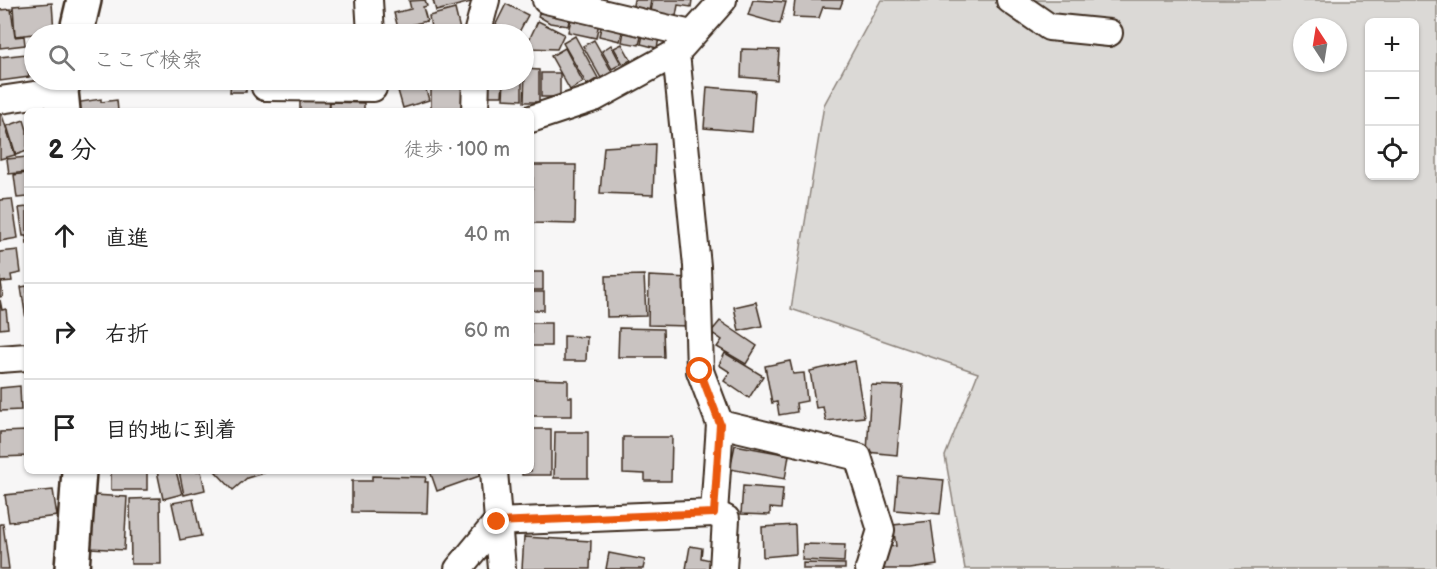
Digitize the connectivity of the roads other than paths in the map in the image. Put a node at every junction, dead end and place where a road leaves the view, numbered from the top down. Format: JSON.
{"nodes":[{"id":1,"x":84,"y":0,"type":"edge"},
{"id":2,"x":369,"y":0,"type":"edge"},
{"id":3,"x":486,"y":0,"type":"edge"},
{"id":4,"x":546,"y":0,"type":"edge"},
{"id":5,"x":723,"y":0,"type":"edge"},
{"id":6,"x":1010,"y":0,"type":"edge"},
{"id":7,"x":78,"y":24,"type":"edge"},
{"id":8,"x":370,"y":24,"type":"edge"},
{"id":9,"x":480,"y":24,"type":"edge"},
{"id":10,"x":1109,"y":33,"type":"dead end"},
{"id":11,"x":684,"y":43,"type":"junction"},
{"id":12,"x":319,"y":90,"type":"edge"},
{"id":13,"x":476,"y":90,"type":"edge"},
{"id":14,"x":373,"y":93,"type":"edge"},
{"id":15,"x":63,"y":94,"type":"edge"},
{"id":16,"x":0,"y":100,"type":"edge"},
{"id":17,"x":475,"y":108,"type":"edge"},
{"id":18,"x":534,"y":118,"type":"edge"},
{"id":19,"x":24,"y":357,"type":"edge"},
{"id":20,"x":0,"y":359,"type":"edge"},
{"id":21,"x":720,"y":424,"type":"junction"},
{"id":22,"x":79,"y":474,"type":"edge"},
{"id":23,"x":494,"y":474,"type":"edge"},
{"id":24,"x":714,"y":513,"type":"junction"},
{"id":25,"x":497,"y":522,"type":"junction"},
{"id":26,"x":72,"y":569,"type":"edge"},
{"id":27,"x":458,"y":569,"type":"edge"},
{"id":28,"x":502,"y":569,"type":"edge"},
{"id":29,"x":723,"y":569,"type":"edge"},
{"id":30,"x":869,"y":569,"type":"edge"}],
"edges":[{"from":1,"to":7,"type":"main road"},
{"from":2,"to":8,"type":"street"},
{"from":3,"to":9,"type":"street"},
{"from":4,"to":11,"type":"street"},
{"from":5,"to":11,"type":"street"},
{"from":6,"to":10,"type":"street"},
{"from":11,"to":18,"type":"street"},
{"from":11,"to":21,"type":"street"},
{"from":12,"to":14,"type":"street"},
{"from":13,"to":17,"type":"street"},
{"from":15,"to":16,"type":"street"},
{"from":19,"to":20,"type":"street"},
{"from":21,"to":24,"type":"street"},
{"from":21,"to":30,"type":"street"},
{"from":22,"to":26,"type":"main road"},
{"from":23,"to":25,"type":"street"},
{"from":24,"to":25,"type":"street"},
{"from":24,"to":29,"type":"street"},
{"from":25,"to":27,"type":"street"},
{"from":25,"to":28,"type":"street"}]}
